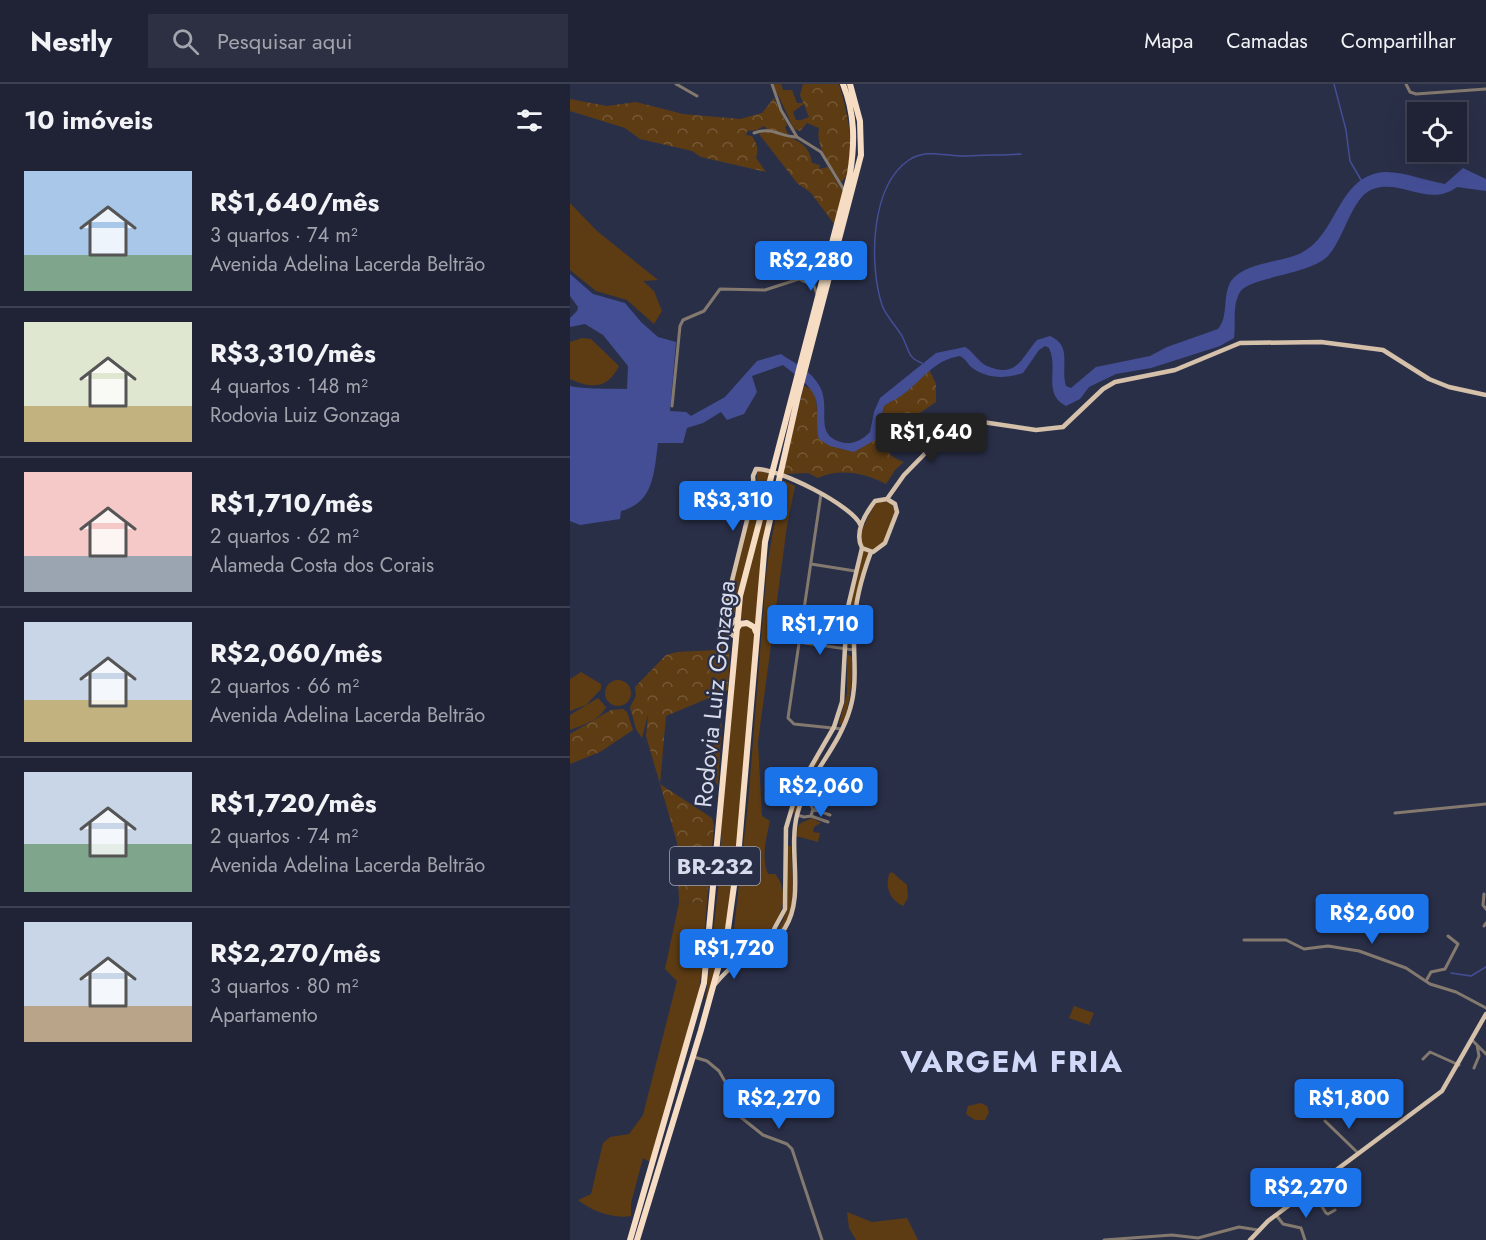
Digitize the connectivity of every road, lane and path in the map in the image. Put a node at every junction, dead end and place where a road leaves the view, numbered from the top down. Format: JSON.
{"nodes":[{"id":1,"x":676,"y":84,"type":"edge"},
{"id":2,"x":772,"y":84,"type":"edge"},
{"id":3,"x":843,"y":84,"type":"edge"},
{"id":4,"x":850,"y":84,"type":"edge"},
{"id":5,"x":1406,"y":84,"type":"edge"},
{"id":6,"x":1486,"y":89,"type":"edge"},
{"id":7,"x":698,"y":96,"type":"dead end"},
{"id":8,"x":754,"y":134,"type":"dead end"},
{"id":9,"x":797,"y":137,"type":"junction"},
{"id":10,"x":845,"y":192,"type":"junction"},
{"id":11,"x":829,"y":255,"type":"junction"},
{"id":12,"x":824,"y":276,"type":"junction"},
{"id":13,"x":804,"y":277,"type":"junction"},
{"id":14,"x":799,"y":279,"type":"junction"},
{"id":15,"x":808,"y":282,"type":"junction"},
{"id":16,"x":818,"y":297,"type":"junction"},
{"id":17,"x":804,"y":363,"type":"junction"},
{"id":18,"x":1486,"y":395,"type":"edge"},
{"id":19,"x":672,"y":406,"type":"dead end"},
{"id":20,"x":778,"y":463,"type":"junction"},
{"id":21,"x":820,"y":494,"type":"junction"},
{"id":22,"x":887,"y":499,"type":"junction"},
{"id":23,"x":867,"y":514,"type":"junction"},
{"id":24,"x":856,"y":516,"type":"junction"},
{"id":25,"x":861,"y":526,"type":"junction"},
{"id":26,"x":862,"y":548,"type":"junction"},
{"id":27,"x":872,"y":552,"type":"junction"},
{"id":28,"x":811,"y":564,"type":"junction"},
{"id":29,"x":855,"y":572,"type":"junction"},
{"id":30,"x":736,"y":619,"type":"junction"},
{"id":31,"x":720,"y":629,"type":"junction"},
{"id":32,"x":735,"y":635,"type":"junction"},
{"id":33,"x":757,"y":636,"type":"junction"},
{"id":34,"x":798,"y":642,"type":"junction"},
{"id":35,"x":845,"y":649,"type":"junction"},
{"id":36,"x":854,"y":650,"type":"junction"},
{"id":37,"x":834,"y":727,"type":"junction"},
{"id":38,"x":843,"y":729,"type":"junction"},
{"id":39,"x":817,"y":755,"type":"junction"},
{"id":40,"x":823,"y":760,"type":"junction"},
{"id":41,"x":804,"y":794,"type":"junction"},
{"id":42,"x":1486,"y":804,"type":"edge"},
{"id":43,"x":813,"y":809,"type":"junction"},
{"id":44,"x":789,"y":812,"type":"junction"},
{"id":45,"x":1395,"y":813,"type":"dead end"},
{"id":46,"x":797,"y":815,"type":"junction"},
{"id":47,"x":811,"y":816,"type":"junction"},
{"id":48,"x":804,"y":818,"type":"junction"},
{"id":49,"x":795,"y":829,"type":"junction"},
{"id":50,"x":784,"y":843,"type":"junction"},
{"id":51,"x":792,"y":844,"type":"junction"},
{"id":52,"x":716,"y":855,"type":"junction"},
{"id":53,"x":738,"y":857,"type":"junction"},
{"id":54,"x":1484,"y":894,"type":"dead end"},
{"id":55,"x":1486,"y":909,"type":"edge"},
{"id":56,"x":727,"y":936,"type":"junction"},
{"id":57,"x":1448,"y":936,"type":"dead end"},
{"id":58,"x":1244,"y":940,"type":"dead end"},
{"id":59,"x":737,"y":949,"type":"junction"},
{"id":60,"x":742,"y":960,"type":"junction"},
{"id":61,"x":1426,"y":981,"type":"junction"},
{"id":62,"x":715,"y":984,"type":"junction"},
{"id":63,"x":1486,"y":1008,"type":"edge"},
{"id":64,"x":1486,"y":1014,"type":"edge"},
{"id":65,"x":1472,"y":1040,"type":"junction"},
{"id":66,"x":1477,"y":1045,"type":"junction"},
{"id":67,"x":1486,"y":1054,"type":"edge"},
{"id":68,"x":693,"y":1056,"type":"junction"},
{"id":69,"x":1423,"y":1059,"type":"dead end"},
{"id":70,"x":1459,"y":1065,"type":"junction"},
{"id":71,"x":1474,"y":1068,"type":"dead end"},
{"id":72,"x":1325,"y":1121,"type":"dead end"},
{"id":73,"x":1358,"y":1153,"type":"junction"},
{"id":74,"x":1311,"y":1189,"type":"junction"},
{"id":75,"x":1335,"y":1210,"type":"dead end"},
{"id":76,"x":1276,"y":1215,"type":"junction"},
{"id":77,"x":1258,"y":1230,"type":"junction"},
{"id":78,"x":630,"y":1240,"type":"edge"},
{"id":79,"x":637,"y":1240,"type":"edge"},
{"id":80,"x":822,"y":1240,"type":"edge"},
{"id":81,"x":1104,"y":1240,"type":"edge"},
{"id":82,"x":1250,"y":1240,"type":"edge"},
{"id":83,"x":1305,"y":1240,"type":"edge"}],
"edges":[{"from":1,"to":7,"type":"street"},
{"from":2,"to":9,"type":"street"},
{"from":3,"to":10,"type":"highway","name":"Rodovia Luiz Gonzaga","number":"BR-232"},
{"from":4,"to":17,"type":"highway","name":"Rodovia Luiz Gonzaga","number":"BR-232"},
{"from":5,"to":6,"type":"street"},
{"from":8,"to":9,"type":"street"},
{"from":9,"to":10,"type":"street"},
{"from":10,"to":11,"type":"highway","name":"Rodovia Luiz Gonzaga","number":"BR-232"},
{"from":11,"to":12,"type":"highway","name":"Rodovia Luiz Gonzaga","number":"BR-232"},
{"from":11,"to":13,"type":"street"},
{"from":12,"to":15,"type":"street"},
{"from":12,"to":16,"type":"highway","name":"Rodovia Luiz Gonzaga","number":"BR-232"},
{"from":13,"to":14,"type":"street"},
{"from":13,"to":15,"type":"street"},
{"from":14,"to":15,"type":"street"},
{"from":14,"to":19,"type":"street"},
{"from":15,"to":16,"type":"street"},
{"from":16,"to":17,"type":"highway","name":"Rodovia Luiz Gonzaga","number":"BR-232"},
{"from":17,"to":20,"type":"highway","name":"Rodovia Luiz Gonzaga","number":"BR-232"},
{"from":18,"to":22,"type":"main road"},
{"from":20,"to":30,"type":"highway","name":"Rodovia Luiz Gonzaga","number":"BR-232"},
{"from":20,"to":33,"type":"highway","name":"Rodovia Luiz Gonzaga","number":"BR-232"},
{"from":21,"to":24,"type":"main road"},
{"from":21,"to":28,"type":"street"},
{"from":21,"to":31,"type":"main road"},
{"from":22,"to":23,"type":"main road"},
{"from":22,"to":27,"type":"main road"},
{"from":23,"to":24,"type":"main road"},
{"from":23,"to":25,"type":"main road"},
{"from":24,"to":25,"type":"main road"},
{"from":25,"to":26,"type":"main road"},
{"from":26,"to":27,"type":"main road"},
{"from":26,"to":29,"type":"main road"},
{"from":27,"to":36,"type":"main road"},
{"from":28,"to":29,"type":"street"},
{"from":28,"to":34,"type":"street"},
{"from":29,"to":35,"type":"main road"},
{"from":30,"to":31,"type":"main road"},
{"from":30,"to":32,"type":"highway","name":"Rodovia Luiz Gonzaga","number":"BR-232"},
{"from":31,"to":32,"type":"main road"},
{"from":32,"to":33,"type":"highway"},
{"from":32,"to":52,"type":"highway","name":"Rodovia Luiz Gonzaga","number":"BR-232"},
{"from":33,"to":53,"type":"highway","name":"Rodovia Luiz Gonzaga","number":"BR-232"},
{"from":34,"to":35,"type":"street"},
{"from":34,"to":37,"type":"street"},
{"from":35,"to":36,"type":"street"},
{"from":35,"to":37,"type":"main road"},
{"from":36,"to":38,"type":"main road"},
{"from":37,"to":38,"type":"street"},
{"from":37,"to":39,"type":"main road"},
{"from":38,"to":40,"type":"main road"},
{"from":39,"to":40,"type":"street"},
{"from":39,"to":44,"type":"main road"},
{"from":40,"to":41,"type":"main road"},
{"from":41,"to":43,"type":"street"},
{"from":41,"to":46,"type":"main road"},
{"from":42,"to":45,"type":"street"},
{"from":43,"to":47,"type":"street"},
{"from":43,"to":47,"type":"street"},
{"from":44,"to":46,"type":"street"},
{"from":44,"to":50,"type":"main road"},
{"from":46,"to":48,"type":"street"},
{"from":46,"to":49,"type":"main road"},
{"from":47,"to":48,"type":"street"},
{"from":48,"to":49,"type":"street"},
{"from":49,"to":51,"type":"main road"},
{"from":50,"to":51,"type":"street"},
{"from":50,"to":59,"type":"main road"},
{"from":51,"to":60,"type":"main road"},
{"from":52,"to":53,"type":"highway"},
{"from":52,"to":78,"type":"highway","name":"Rodovia Luiz Gonzaga","number":"BR-232"},
{"from":53,"to":56,"type":"highway","name":"Rodovia Luiz Gonzaga","number":"BR-232"},
{"from":54,"to":55,"type":"street"},
{"from":56,"to":59,"type":"main road"},
{"from":56,"to":62,"type":"highway","name":"Rodovia Luiz Gonzaga","number":"BR-232"},
{"from":57,"to":61,"type":"street"},
{"from":58,"to":61,"type":"street"},
{"from":59,"to":60,"type":"main road"},
{"from":60,"to":62,"type":"main road"},
{"from":61,"to":63,"type":"street"},
{"from":62,"to":68,"type":"highway","name":"Rodovia Luiz Gonzaga","number":"BR-232"},
{"from":64,"to":65,"type":"main road"},
{"from":65,"to":66,"type":"street"},
{"from":65,"to":70,"type":"main road"},
{"from":66,"to":67,"type":"street"},
{"from":66,"to":71,"type":"street"},
{"from":68,"to":79,"type":"highway","name":"Rodovia Luiz Gonzaga","number":"BR-232"},
{"from":68,"to":80,"type":"street"},
{"from":69,"to":70,"type":"street"},
{"from":70,"to":73,"type":"main road"},
{"from":72,"to":73,"type":"street"},
{"from":73,"to":74,"type":"main road"},
{"from":74,"to":75,"type":"street"},
{"from":74,"to":76,"type":"main road"},
{"from":76,"to":77,"type":"main road"},
{"from":76,"to":83,"type":"street"},
{"from":77,"to":81,"type":"street"},
{"from":77,"to":82,"type":"main road"}]}
